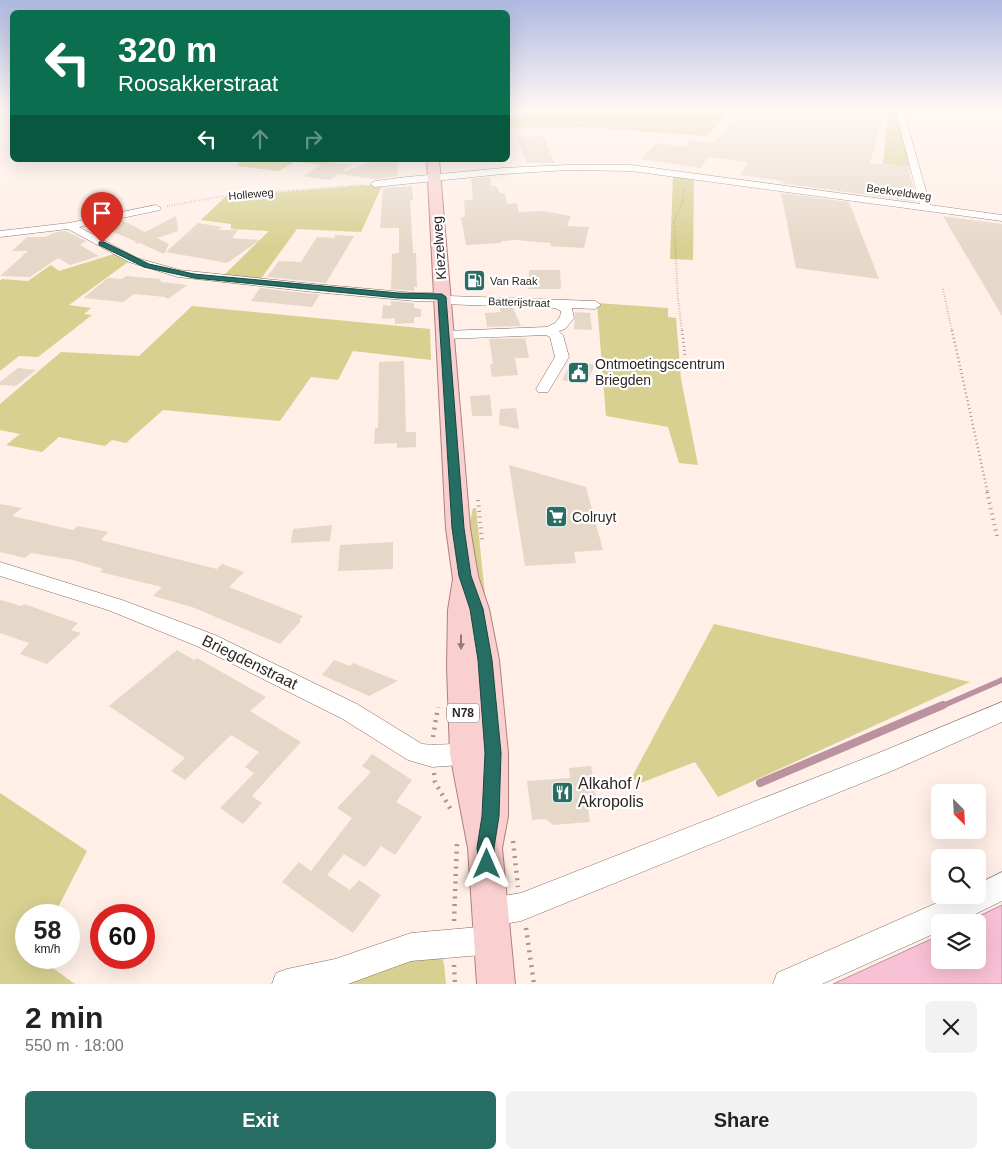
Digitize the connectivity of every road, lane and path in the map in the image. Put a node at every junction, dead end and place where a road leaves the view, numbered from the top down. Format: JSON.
{"nodes":[{"id":1,"x":912,"y":156,"type":"edge"},
{"id":2,"x":434,"y":168,"type":"edge"},
{"id":3,"x":687,"y":175,"type":"junction"},
{"id":4,"x":375,"y":184,"type":"joint"},
{"id":5,"x":156,"y":208,"type":"joint"},
{"id":6,"x":926,"y":208,"type":"junction"},
{"id":7,"x":1002,"y":218,"type":"edge"},
{"id":8,"x":70,"y":226,"type":"junction"},
{"id":9,"x":0,"y":234,"type":"edge"},
{"id":10,"x":943,"y":289,"type":"dead end"},
{"id":11,"x":442,"y":298,"type":"junction"},
{"id":12,"x":558,"y":304,"type":"junction"},
{"id":13,"x":595,"y":305,"type":"dead end"},
{"id":14,"x":549,"y":331,"type":"junction"},
{"id":15,"x":445,"y":335,"type":"junction"},
{"id":16,"x":686,"y":355,"type":"dead end"},
{"id":17,"x":543,"y":389,"type":"dead end"},
{"id":18,"x":997,"y":536,"type":"dead end"},
{"id":19,"x":0,"y":569,"type":"edge"},
{"id":20,"x":438,"y":702,"type":"dead end"},
{"id":21,"x":1002,"y":712,"type":"edge"},
{"id":22,"x":479,"y":754,"type":"junction"},
{"id":23,"x":432,"y":756,"type":"junction"},
{"id":24,"x":453,"y":814,"type":"dead end"},
{"id":25,"x":471,"y":840,"type":"junction"},
{"id":26,"x":1002,"y":886,"type":"edge"},
{"id":27,"x":455,"y":912,"type":"dead end"},
{"id":28,"x":499,"y":940,"type":"edge"},
{"id":29,"x":454,"y":963,"type":"dead end"},
{"id":30,"x":287,"y":984,"type":"edge"},
{"id":31,"x":455,"y":984,"type":"edge"},
{"id":32,"x":534,"y":984,"type":"edge"},
{"id":33,"x":788,"y":984,"type":"edge"}],
"edges":[{"from":1,"to":6,"type":"street"},
{"from":2,"to":3,"type":"street","name":"Beekveldweg"},
{"from":2,"to":4,"type":"street"},
{"from":2,"to":11,"type":"main road","name":"Kiezelweg","number":"N78"},
{"from":3,"to":6,"type":"street","name":"Beekveldweg"},
{"from":3,"to":16,"type":"path"},
{"from":4,"to":5,"type":"path","name":"Holleweg"},
{"from":5,"to":8,"type":"street"},
{"from":6,"to":7,"type":"street","name":"Beekveldweg"},
{"from":8,"to":9,"type":"street"},
{"from":8,"to":11,"type":"street","name":"Batterijstraat"},
{"from":10,"to":18,"type":"path"},
{"from":11,"to":12,"type":"street","name":"Batterijstraat"},
{"from":11,"to":15,"type":"main road","name":"Kiezelweg","number":"N78"},
{"from":12,"to":13,"type":"street","name":"Batterijstraat"},
{"from":12,"to":14,"type":"street"},
{"from":14,"to":15,"type":"street"},
{"from":14,"to":17,"type":"street"},
{"from":15,"to":22,"type":"main road","name":"Kiezelweg","number":"N78"},
{"from":19,"to":23,"type":"street","name":"Briegdenstraat"},
{"from":20,"to":23,"type":"path"},
{"from":21,"to":28,"type":"street"},
{"from":22,"to":23,"type":"street","name":"Briegdenstraat"},
{"from":22,"to":25,"type":"main road","name":"Kiezelweg","number":"N78"},
{"from":23,"to":24,"type":"path"},
{"from":25,"to":27,"type":"path"},
{"from":25,"to":28,"type":"main road","name":"Kiezelweg","number":"N78"},
{"from":26,"to":33,"type":"street"},
{"from":28,"to":30,"type":"street"},
{"from":28,"to":32,"type":"path"},
{"from":29,"to":31,"type":"path"}]}
